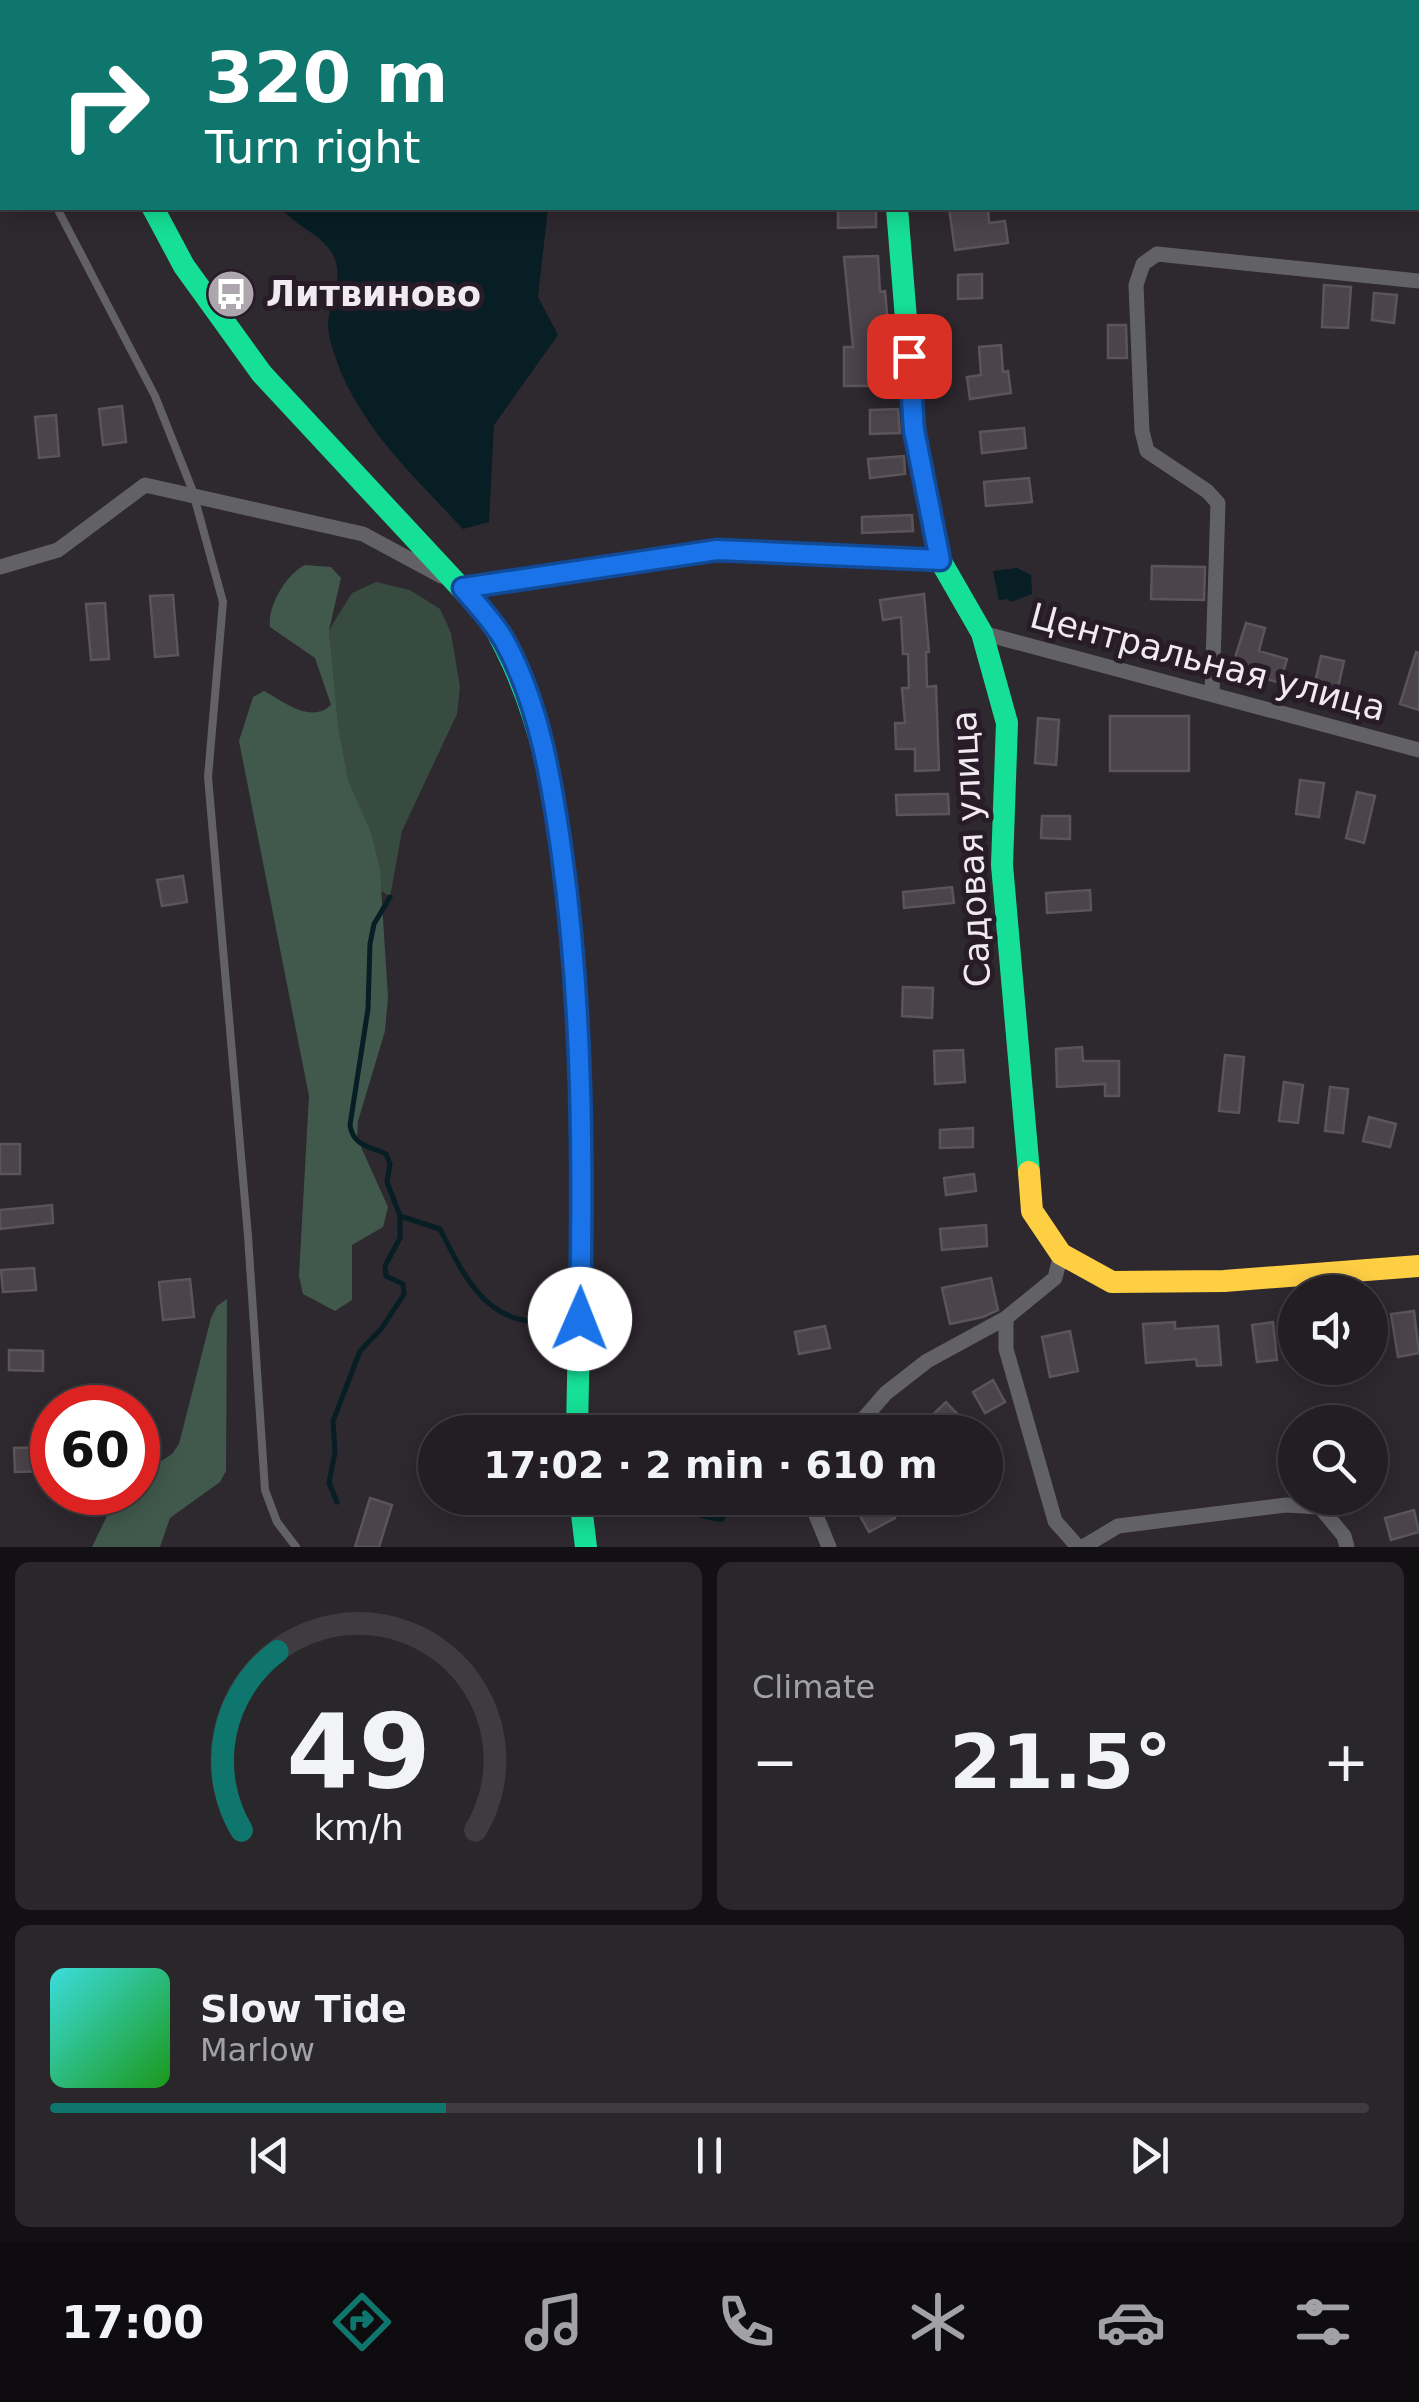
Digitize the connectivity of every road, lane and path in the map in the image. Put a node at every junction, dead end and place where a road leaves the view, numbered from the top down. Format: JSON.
{"nodes":[{"id":1,"x":58,"y":210,"type":"edge"},
{"id":2,"x":154,"y":210,"type":"edge"},
{"id":3,"x":898,"y":210,"type":"edge"},
{"id":4,"x":1419,"y":280,"type":"edge"},
{"id":5,"x":195,"y":498,"type":"junction"},
{"id":6,"x":940,"y":560,"type":"junction"},
{"id":7,"x":0,"y":566,"type":"edge"},
{"id":8,"x":463,"y":588,"type":"junction"},
{"id":9,"x":982,"y":633,"type":"junction"},
{"id":10,"x":1212,"y":694,"type":"junction"},
{"id":11,"x":1419,"y":750,"type":"edge"},
{"id":12,"x":1061,"y":1254,"type":"junction"},
{"id":13,"x":1419,"y":1266,"type":"edge"},
{"id":14,"x":1006,"y":1318,"type":"junction"},
{"id":15,"x":577,"y":1415,"type":"edge"},
{"id":16,"x":866,"y":1415,"type":"edge"},
{"id":17,"x":582,"y":1515,"type":"edge"},
{"id":18,"x":816,"y":1515,"type":"edge"},
{"id":19,"x":296,"y":1547,"type":"edge"},
{"id":20,"x":586,"y":1547,"type":"edge"},
{"id":21,"x":829,"y":1547,"type":"edge"},
{"id":22,"x":1080,"y":1547,"type":"edge"},
{"id":23,"x":1347,"y":1547,"type":"edge"}],
"edges":[{"from":1,"to":5,"type":"lane"},
{"from":2,"to":8,"type":"street"},
{"from":3,"to":6,"type":"street","name":"Садовая улица"},
{"from":4,"to":10,"type":"street"},
{"from":5,"to":7,"type":"street"},
{"from":5,"to":8,"type":"street"},
{"from":5,"to":19,"type":"lane"},
{"from":6,"to":8,"type":"street"},
{"from":6,"to":9,"type":"street","name":"Садовая улица"},
{"from":8,"to":15,"type":"street"},
{"from":9,"to":10,"type":"street","name":"Центральная улица"},
{"from":9,"to":12,"type":"street","name":"Садовая улица"},
{"from":10,"to":11,"type":"street","name":"Центральная улица"},
{"from":12,"to":13,"type":"street"},
{"from":12,"to":14,"type":"street"},
{"from":14,"to":16,"type":"street"},
{"from":14,"to":22,"type":"street"},
{"from":17,"to":20,"type":"street"},
{"from":18,"to":21,"type":"street"},
{"from":22,"to":23,"type":"street"}]}
